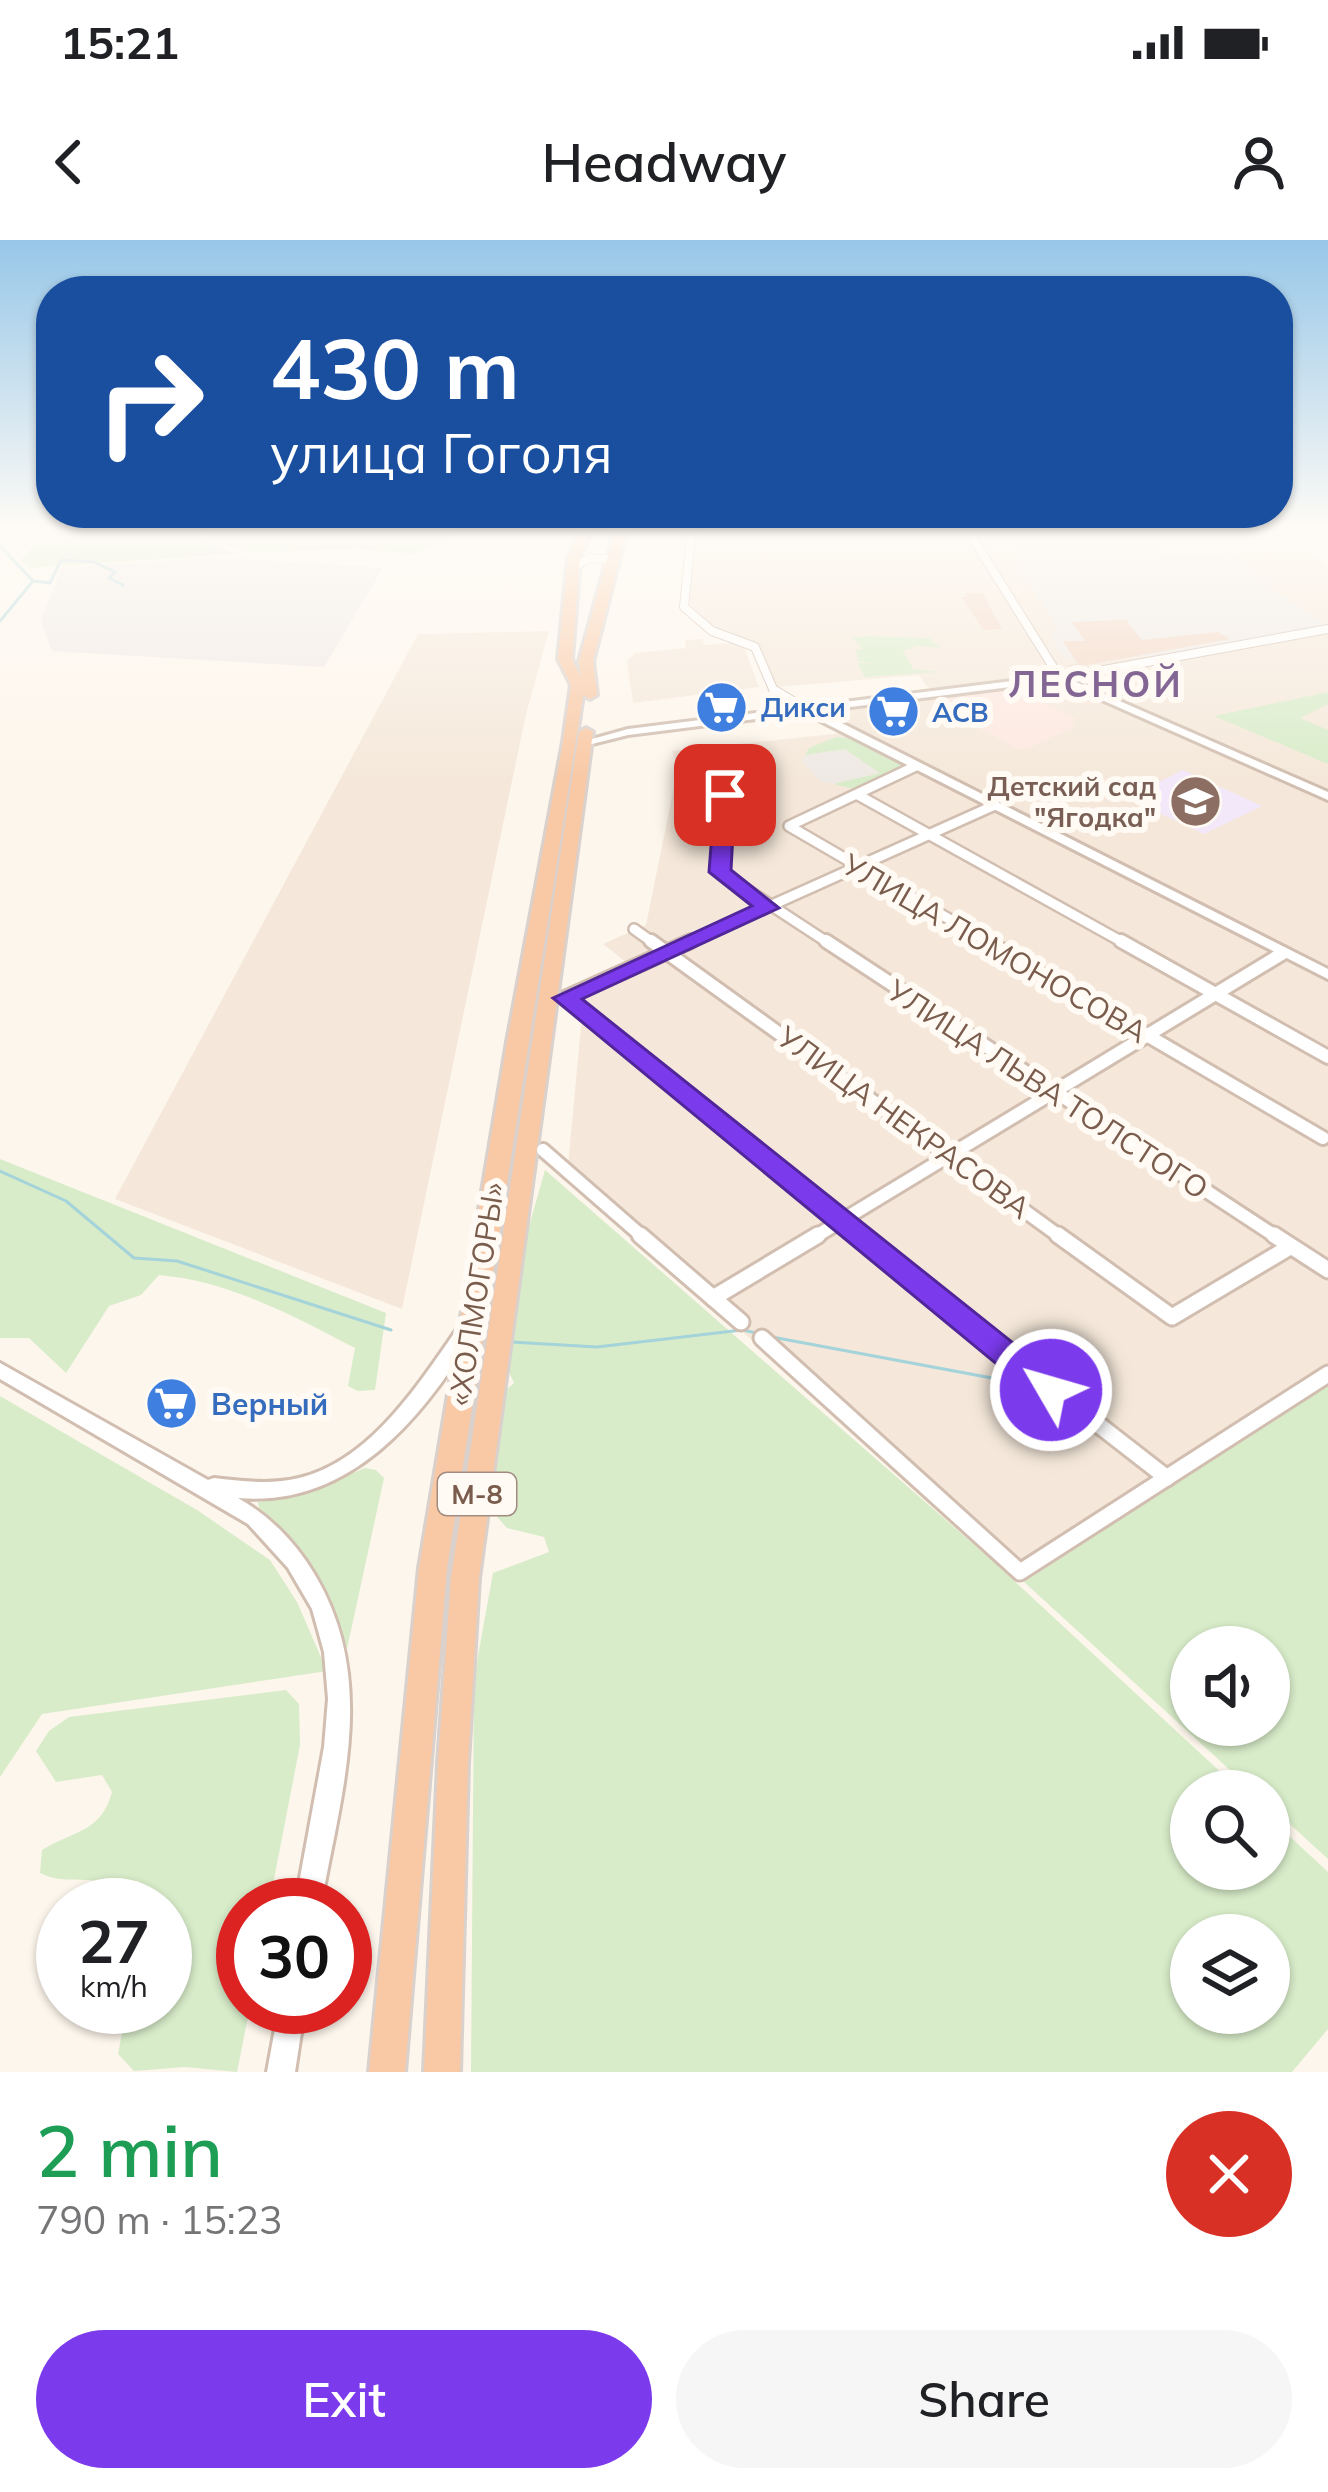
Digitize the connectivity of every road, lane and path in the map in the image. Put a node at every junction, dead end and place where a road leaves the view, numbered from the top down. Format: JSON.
{"nodes":[{"id":1,"x":570,"y":611,"type":"edge"},
{"id":2,"x":600,"y":611,"type":"edge"},
{"id":3,"x":688,"y":611,"type":"edge"},
{"id":4,"x":1018,"y":611,"type":"edge"},
{"id":5,"x":1328,"y":629,"type":"edge"},
{"id":6,"x":1060,"y":678,"type":"junction"},
{"id":7,"x":806,"y":709,"type":"junction"},
{"id":8,"x":585,"y":737,"type":"junction"},
{"id":9,"x":728,"y":756,"type":"dead end"},
{"id":10,"x":916,"y":766,"type":"junction"},
{"id":11,"x":858,"y":795,"type":"junction"},
{"id":12,"x":1328,"y":796,"type":"edge"},
{"id":13,"x":995,"y":805,"type":"junction"},
{"id":14,"x":930,"y":835,"type":"junction"},
{"id":15,"x":857,"y":868,"type":"junction"},
{"id":16,"x":768,"y":908,"type":"junction"},
{"id":17,"x":634,"y":929,"type":"dead end"},
{"id":18,"x":670,"y":952,"type":"junction"},
{"id":19,"x":1283,"y":953,"type":"junction"},
{"id":20,"x":1328,"y":976,"type":"edge"},
{"id":21,"x":1216,"y":994,"type":"junction"},
{"id":22,"x":1145,"y":1036,"type":"junction"},
{"id":23,"x":1328,"y":1058,"type":"edge"},
{"id":24,"x":1055,"y":1092,"type":"junction"},
{"id":25,"x":1323,"y":1138,"type":"dead end"},
{"id":26,"x":543,"y":1150,"type":"dead end"},
{"id":27,"x":950,"y":1154,"type":"junction"},
{"id":28,"x":839,"y":1222,"type":"junction"},
{"id":29,"x":1288,"y":1248,"type":"junction"},
{"id":30,"x":1328,"y":1270,"type":"edge"},
{"id":31,"x":712,"y":1298,"type":"junction"},
{"id":32,"x":741,"y":1322,"type":"dead end"},
{"id":33,"x":471,"y":1324,"type":"junction"},
{"id":34,"x":762,"y":1338,"type":"dead end"},
{"id":35,"x":0,"y":1370,"type":"edge"},
{"id":36,"x":1328,"y":1374,"type":"edge"},
{"id":37,"x":1166,"y":1478,"type":"junction"},
{"id":38,"x":196,"y":1484,"type":"junction"},
{"id":39,"x":312,"y":1878,"type":"edge"},
{"id":40,"x":287,"y":2034,"type":"edge"},
{"id":41,"x":281,"y":2072,"type":"edge"},
{"id":42,"x":387,"y":2072,"type":"edge"},
{"id":43,"x":442,"y":2072,"type":"edge"}],
"edges":[{"from":1,"to":33,"type":"highway","name":"«ХОЛМОГОРЫ»","number":"М-8"},
{"from":2,"to":8,"type":"highway","name":"«ХОЛМОГОРЫ»","number":"М-8"},
{"from":3,"to":7,"type":"street"},
{"from":4,"to":6,"type":"street"},
{"from":5,"to":6,"type":"street"},
{"from":6,"to":7,"type":"street"},
{"from":6,"to":12,"type":"street"},
{"from":7,"to":8,"type":"street"},
{"from":7,"to":10,"type":"street"},
{"from":8,"to":43,"type":"highway","name":"«ХОЛМОГОРЫ»","number":"М-8"},
{"from":9,"to":16,"type":"street","name":"УЛИЦА ЛЬВА ТОЛСТОГО"},
{"from":10,"to":11,"type":"street","name":"УЛИЦА ЛОМОНОСОВА"},
{"from":10,"to":13,"type":"street"},
{"from":11,"to":14,"type":"street"},
{"from":11,"to":15,"type":"street","name":"УЛИЦА ЛОМОНОСОВА"},
{"from":13,"to":14,"type":"street"},
{"from":13,"to":19,"type":"street"},
{"from":14,"to":15,"type":"street"},
{"from":14,"to":21,"type":"street"},
{"from":15,"to":16,"type":"street"},
{"from":15,"to":22,"type":"street","name":"УЛИЦА ЛОМОНОСОВА"},
{"from":16,"to":18,"type":"street"},
{"from":16,"to":24,"type":"street","name":"УЛИЦА ЛЬВА ТОЛСТОГО"},
{"from":17,"to":18,"type":"street","name":"УЛИЦА НЕКРАСОВА"},
{"from":18,"to":27,"type":"street","name":"УЛИЦА НЕКРАСОВА"},
{"from":18,"to":28,"type":"street"},
{"from":19,"to":20,"type":"street"},
{"from":19,"to":21,"type":"street"},
{"from":21,"to":22,"type":"street"},
{"from":21,"to":23,"type":"street"},
{"from":22,"to":24,"type":"street"},
{"from":22,"to":25,"type":"street","name":"УЛИЦА ЛОМОНОСОВА"},
{"from":24,"to":27,"type":"street"},
{"from":24,"to":29,"type":"street","name":"УЛИЦА ЛЬВА ТОЛСТОГО"},
{"from":26,"to":31,"type":"street"},
{"from":27,"to":28,"type":"street"},
{"from":27,"to":29,"type":"street","name":"УЛИЦА НЕКРАСОВА"},
{"from":28,"to":31,"type":"street"},
{"from":28,"to":37,"type":"street"},
{"from":29,"to":30,"type":"street","name":"УЛИЦА ЛЬВА ТОЛСТОГО"},
{"from":31,"to":32,"type":"street"},
{"from":33,"to":38,"type":"street"},
{"from":33,"to":42,"type":"highway","name":"«ХОЛМОГОРЫ»","number":"М-8"},
{"from":34,"to":37,"type":"street"},
{"from":35,"to":38,"type":"street"},
{"from":36,"to":37,"type":"street"},
{"from":38,"to":39,"type":"street"},
{"from":40,"to":41,"type":"street"}]}
